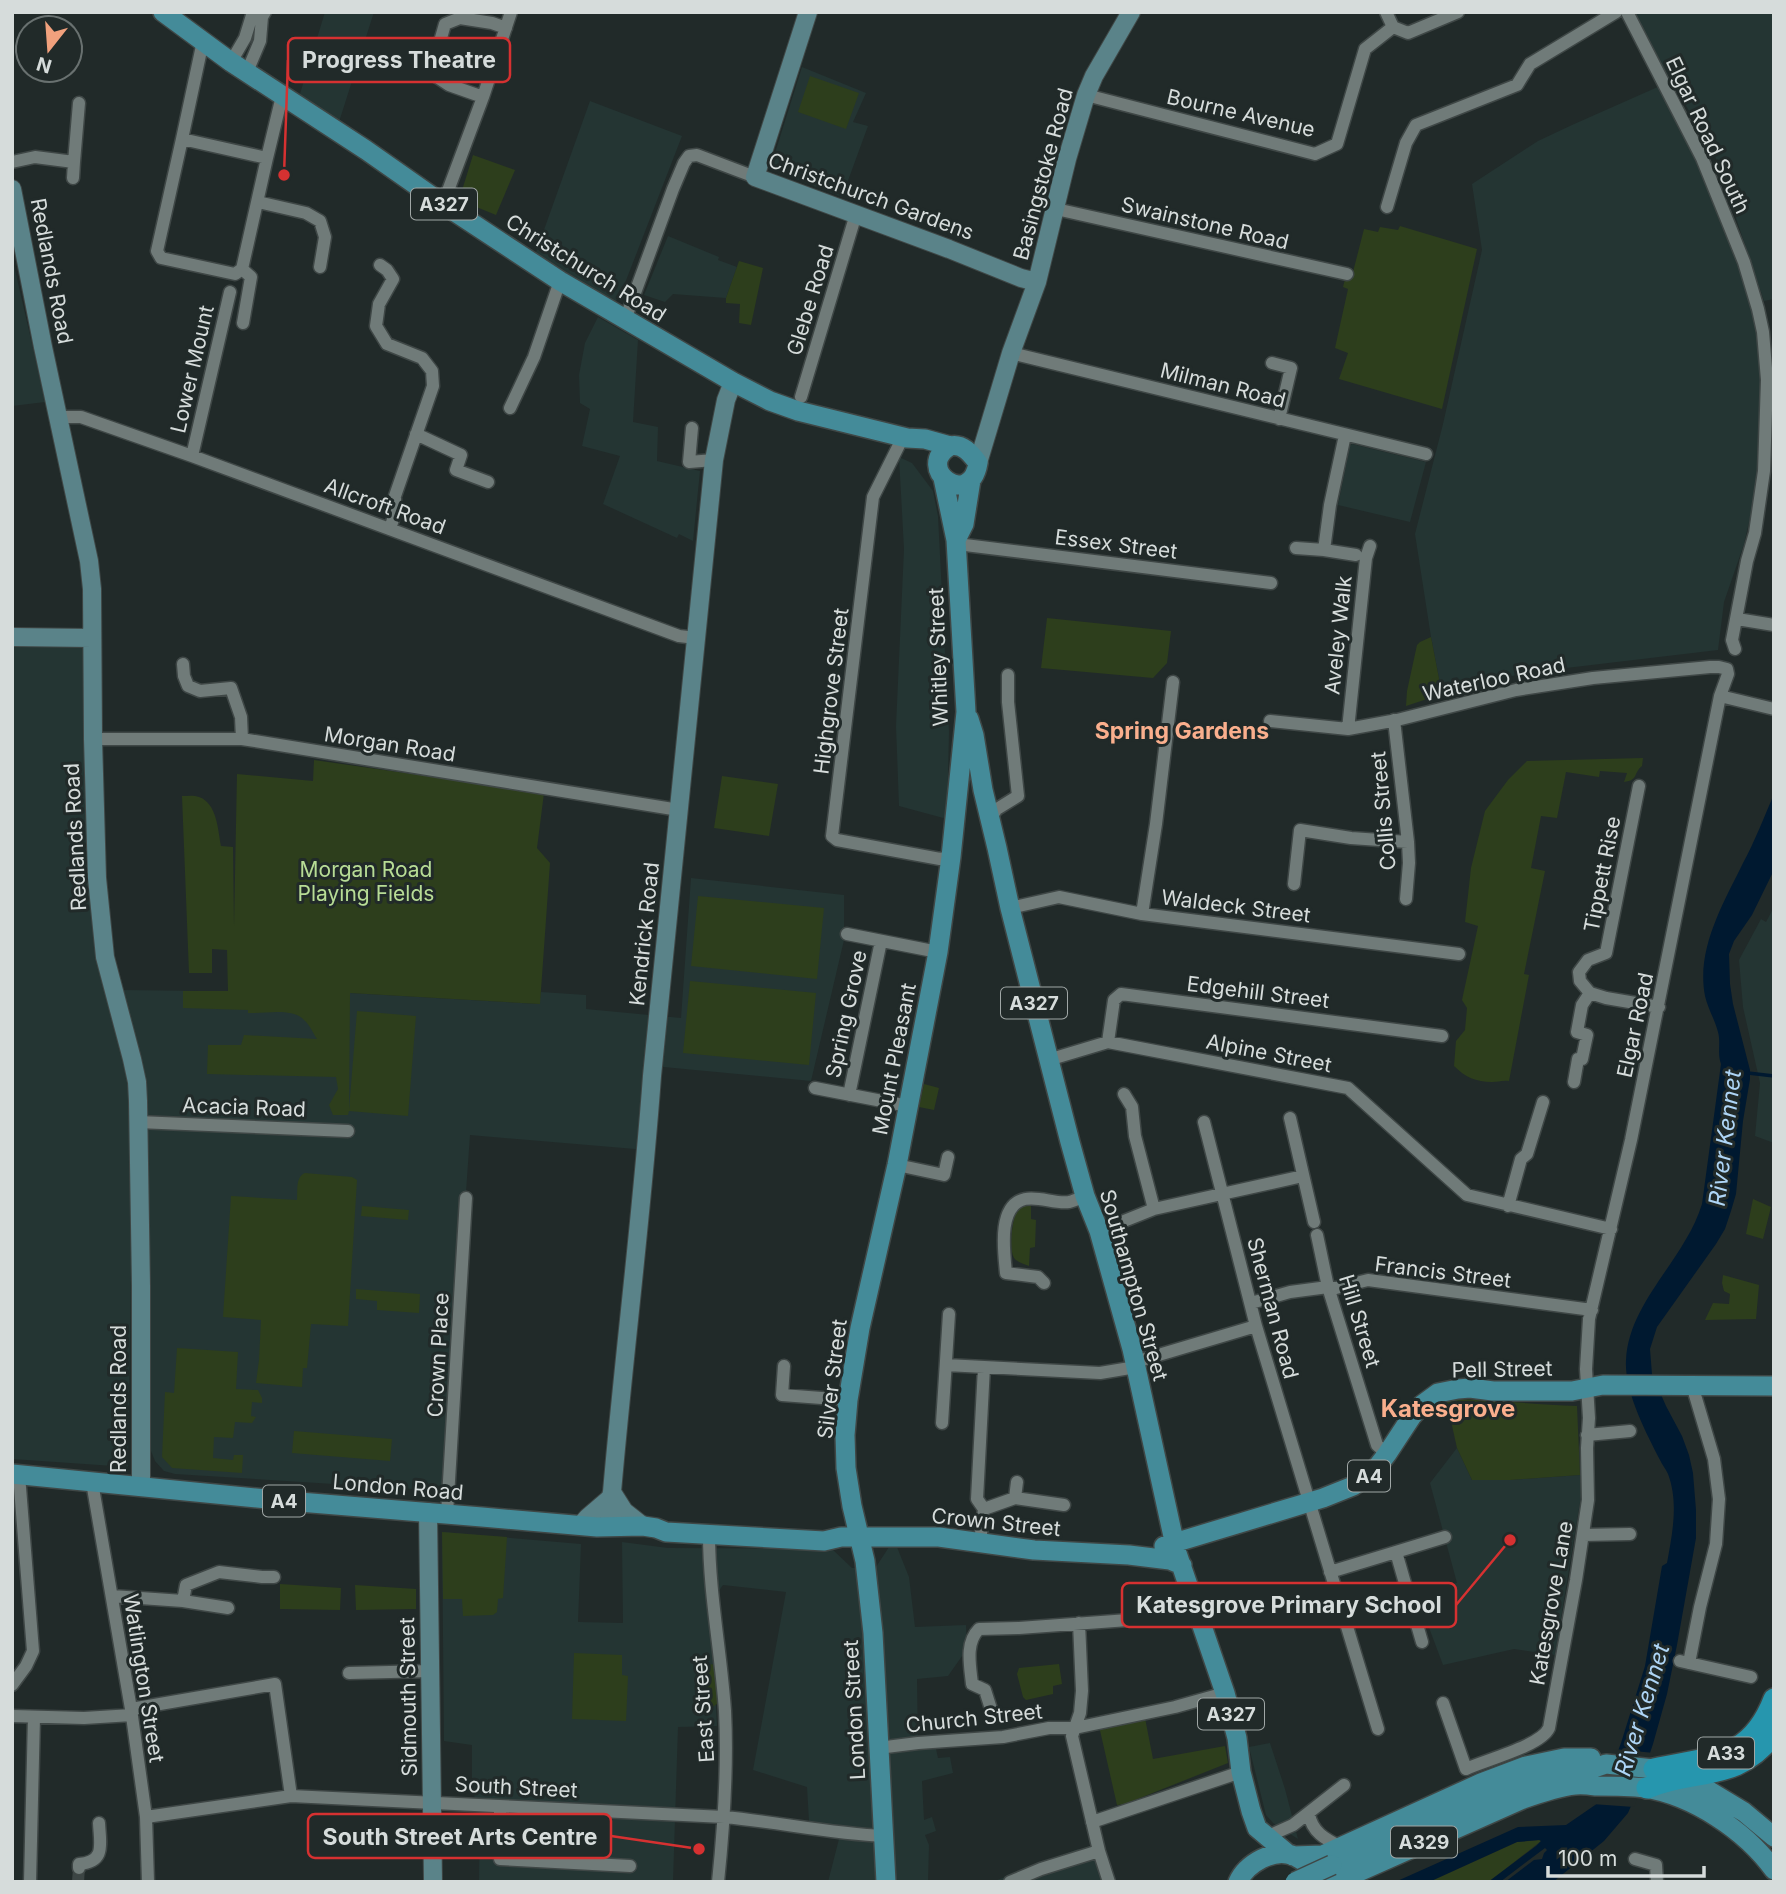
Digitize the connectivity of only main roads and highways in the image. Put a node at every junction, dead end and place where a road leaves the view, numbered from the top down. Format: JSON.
{"nodes":[{"id":1,"x":163,"y":12,"type":"edge"},
{"id":2,"x":905,"y":438,"type":"junction"},
{"id":3,"x":956,"y":447,"type":"junction"},
{"id":4,"x":975,"y":471,"type":"junction"},
{"id":5,"x":940,"y":473,"type":"junction"},
{"id":6,"x":957,"y":542,"type":"junction"},
{"id":7,"x":966,"y":712,"type":"junction"},
{"id":8,"x":951,"y":857,"type":"joint"},
{"id":9,"x":873,"y":1268,"type":"joint"},
{"id":10,"x":1774,"y":1386,"type":"edge"},
{"id":11,"x":16,"y":1475,"type":"edge"},
{"id":12,"x":852,"y":1506,"type":"junction"},
{"id":13,"x":613,"y":1526,"type":"junction"},
{"id":14,"x":666,"y":1532,"type":"junction"},
{"id":15,"x":1215,"y":1532,"type":"junction"},
{"id":16,"x":858,"y":1537,"type":"junction"},
{"id":17,"x":824,"y":1541,"type":"junction"},
{"id":18,"x":1175,"y":1543,"type":"junction"},
{"id":19,"x":1129,"y":1555,"type":"junction"},
{"id":20,"x":865,"y":1561,"type":"junction"},
{"id":21,"x":1182,"y":1564,"type":"junction"},
{"id":22,"x":1774,"y":1699,"type":"edge"},
{"id":23,"x":1774,"y":1733,"type":"edge"},
{"id":24,"x":1606,"y":1764,"type":"junction"},
{"id":25,"x":1680,"y":1778,"type":"junction"},
{"id":26,"x":1650,"y":1779,"type":"junction"},
{"id":27,"x":1596,"y":1786,"type":"junction"},
{"id":28,"x":1774,"y":1837,"type":"edge"},
{"id":29,"x":1291,"y":1855,"type":"junction"},
{"id":30,"x":1774,"y":1870,"type":"edge"},
{"id":31,"x":1333,"y":1877,"type":"edge"},
{"id":32,"x":886,"y":1882,"type":"edge"},
{"id":33,"x":1238,"y":1882,"type":"edge"},
{"id":34,"x":1295,"y":1882,"type":"edge"},
{"id":35,"x":1368,"y":1882,"type":"edge"}],
"edges":[{"from":1,"to":2,"type":"main road","name":"Christchurch Road","number":"A327"},
{"from":2,"to":3,"type":"main road","name":"Christchurch Road","number":"A327"},
{"from":2,"to":5,"type":"main road"},
{"from":3,"to":4,"type":"main road"},
{"from":3,"to":5,"type":"main road"},
{"from":4,"to":5,"type":"main road"},
{"from":4,"to":6,"type":"main road","name":"Whitley Street","number":"A327"},
{"from":5,"to":6,"type":"main road","name":"Whitley Street","number":"A327"},
{"from":6,"to":7,"type":"main road","name":"Whitley Street","number":"A327"},
{"from":7,"to":8,"type":"main road","name":"Whitley Street","number":"A327"},
{"from":7,"to":18,"type":"main road","name":"Southampton Street","number":"A327"},
{"from":8,"to":9,"type":"main road","name":"Mount Pleasant","number":"A327"},
{"from":9,"to":12,"type":"main road","name":"Silver Street","number":"A327"},
{"from":10,"to":15,"type":"main road","name":"Pell Street","number":"A4"},
{"from":11,"to":13,"type":"main road","name":"London Road","number":"A4"},
{"from":12,"to":16,"type":"main road","name":"Silver Street","number":"A327"},
{"from":12,"to":17,"type":"main road"},
{"from":13,"to":14,"type":"main road","name":"London Road","number":"A4"},
{"from":13,"to":14,"type":"main road","name":"London Road","number":"A4"},
{"from":14,"to":17,"type":"main road","name":"London Road","number":"A4"},
{"from":15,"to":18,"type":"main road","name":"Pell Street","number":"A4"},
{"from":15,"to":21,"type":"main road","name":"Pell Street","number":"A4"},
{"from":16,"to":17,"type":"main road","name":"London Road","number":"A4"},
{"from":16,"to":19,"type":"main road","name":"Crown Street","number":"A4"},
{"from":16,"to":20,"type":"main road","name":"London Street","number":"A327"},
{"from":17,"to":20,"type":"main road","name":"London Road","number":"A4"},
{"from":18,"to":19,"type":"main road","name":"Crown Street","number":"A4"},
{"from":18,"to":21,"type":"main road","name":"Southampton Street","number":"A327"},
{"from":19,"to":21,"type":"main road","name":"Crown Street"},
{"from":20,"to":32,"type":"main road","name":"London Street","number":"A327"},
{"from":21,"to":29,"type":"main road","name":"Southampton Street","number":"A327"},
{"from":22,"to":26,"type":"highway","number":"A33"},
{"from":23,"to":25,"type":"highway","number":"A33"},
{"from":24,"to":26,"type":"main road","number":"A329"},
{"from":24,"to":29,"type":"main road","number":"A329"},
{"from":24,"to":31,"type":"main road","number":"A329"},
{"from":25,"to":26,"type":"highway","number":"A33"},
{"from":25,"to":28,"type":"main road"},
{"from":26,"to":27,"type":"main road","number":"A329"},
{"from":26,"to":30,"type":"main road","number":"A329"},
{"from":27,"to":31,"type":"main road","number":"A329"},
{"from":27,"to":35,"type":"main road","number":"A329"},
{"from":29,"to":31,"type":"main road","name":"Southampton Street"},
{"from":29,"to":33,"type":"main road"},
{"from":31,"to":34,"type":"main road","number":"A329","bridge":true}]}
